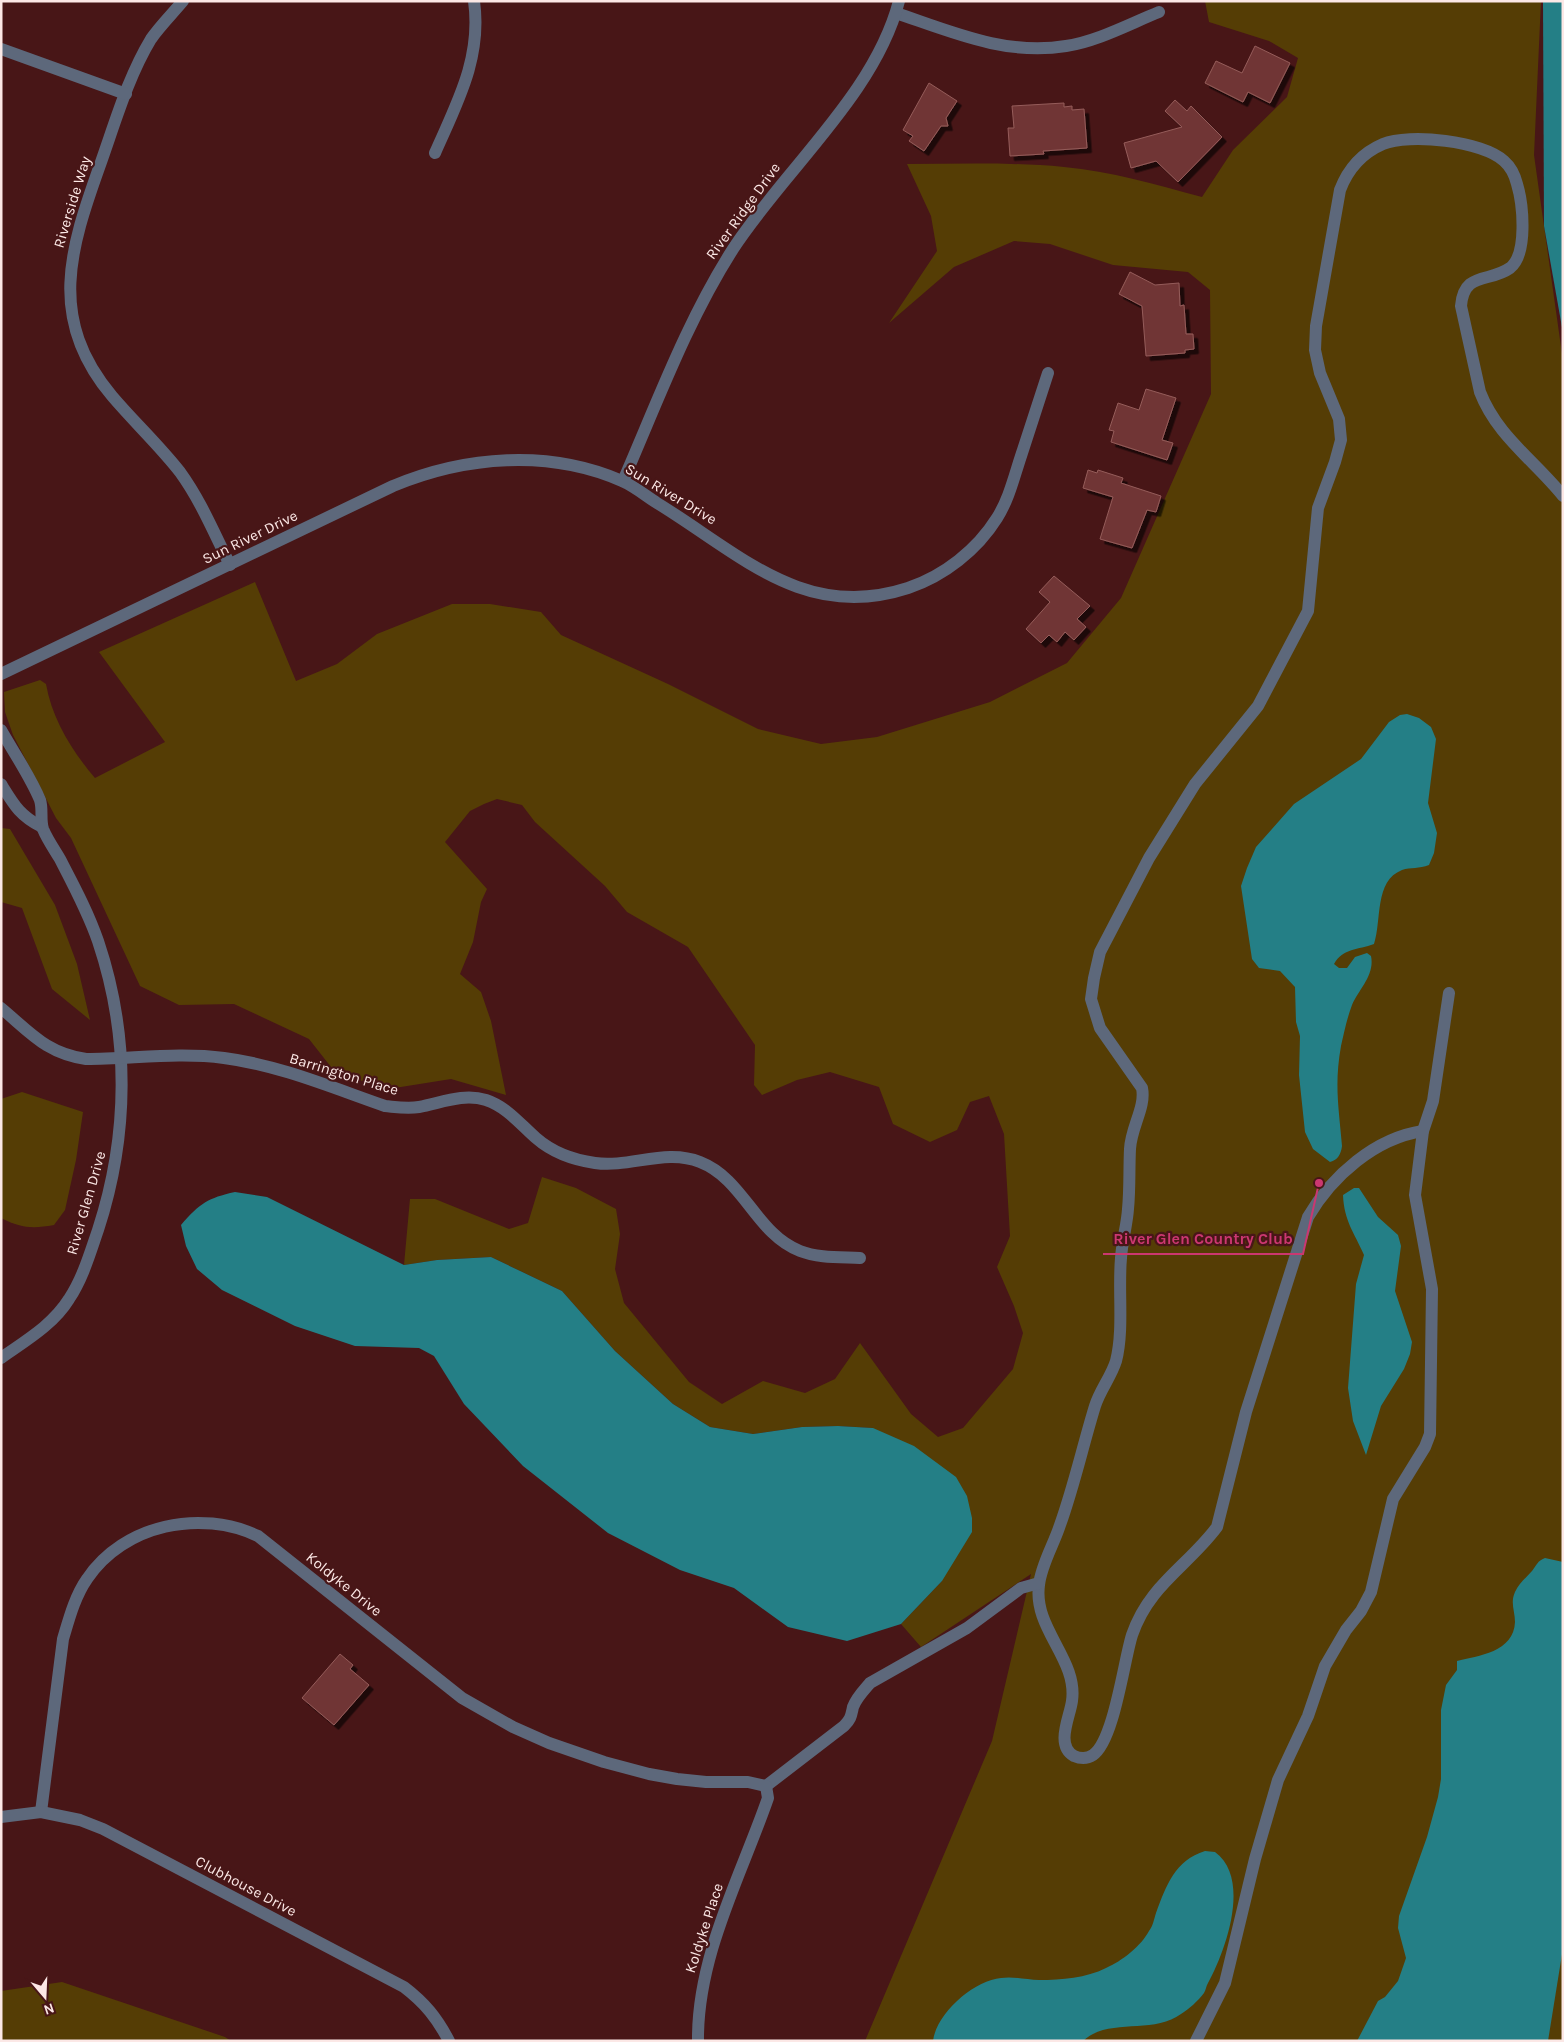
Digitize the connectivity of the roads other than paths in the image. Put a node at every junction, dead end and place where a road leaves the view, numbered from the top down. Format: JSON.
{"nodes":[{"id":1,"x":183,"y":1,"type":"edge"},
{"id":2,"x":474,"y":1,"type":"edge"},
{"id":3,"x":898,"y":7,"type":"edge"},
{"id":4,"x":1159,"y":12,"type":"dead end"},
{"id":5,"x":1,"y":49,"type":"edge"},
{"id":6,"x":126,"y":94,"type":"junction"},
{"id":7,"x":435,"y":153,"type":"dead end"},
{"id":8,"x":1048,"y":374,"type":"dead end"},
{"id":9,"x":622,"y":481,"type":"junction"},
{"id":10,"x":1563,"y":496,"type":"edge"},
{"id":11,"x":230,"y":565,"type":"junction"},
{"id":12,"x":1,"y":674,"type":"edge"},
{"id":13,"x":1,"y":730,"type":"edge"},
{"id":14,"x":1,"y":784,"type":"edge"},
{"id":15,"x":42,"y":827,"type":"junction"},
{"id":16,"x":1450,"y":993,"type":"dead end"},
{"id":17,"x":1,"y":1008,"type":"edge"},
{"id":18,"x":122,"y":1059,"type":"junction"},
{"id":19,"x":1423,"y":1131,"type":"junction"},
{"id":20,"x":860,"y":1258,"type":"dead end"},
{"id":21,"x":1,"y":1358,"type":"edge"},
{"id":22,"x":1039,"y":1583,"type":"junction"},
{"id":23,"x":766,"y":1786,"type":"junction"},
{"id":24,"x":41,"y":1812,"type":"junction"},
{"id":25,"x":1,"y":1817,"type":"edge"},
{"id":26,"x":449,"y":2041,"type":"edge"},
{"id":27,"x":698,"y":2041,"type":"edge"},
{"id":28,"x":1196,"y":2041,"type":"edge"}],
"edges":[{"from":1,"to":6,"type":"street","name":"Riverside Way"},
{"from":2,"to":7,"type":"street"},
{"from":3,"to":4,"type":"street"},
{"from":3,"to":9,"type":"street","name":"River Ridge Drive"},
{"from":5,"to":6,"type":"street"},
{"from":6,"to":11,"type":"street","name":"Riverside Way"},
{"from":8,"to":9,"type":"street","name":"Sun River Drive"},
{"from":9,"to":11,"type":"street","name":"Sun River Drive"},
{"from":10,"to":22,"type":"street"},
{"from":11,"to":12,"type":"street","name":"Sun River Drive"},
{"from":13,"to":15,"type":"street","name":"River Glen Drive"},
{"from":14,"to":15,"type":"street","name":"River Glen Drive"},
{"from":15,"to":18,"type":"street","name":"River Glen Drive"},
{"from":16,"to":19,"type":"street"},
{"from":17,"to":18,"type":"street","name":"Barrington Place"},
{"from":18,"to":20,"type":"street","name":"Barrington Place"},
{"from":18,"to":21,"type":"street","name":"River Glen Drive"},
{"from":19,"to":22,"type":"street"},
{"from":19,"to":28,"type":"street"},
{"from":22,"to":23,"type":"street"},
{"from":23,"to":24,"type":"street","name":"Koldyke Drive"},
{"from":23,"to":27,"type":"street","name":"Koldyke Place"},
{"from":24,"to":25,"type":"street","name":"Clubhouse Drive"},
{"from":24,"to":26,"type":"street","name":"Clubhouse Drive"}]}
